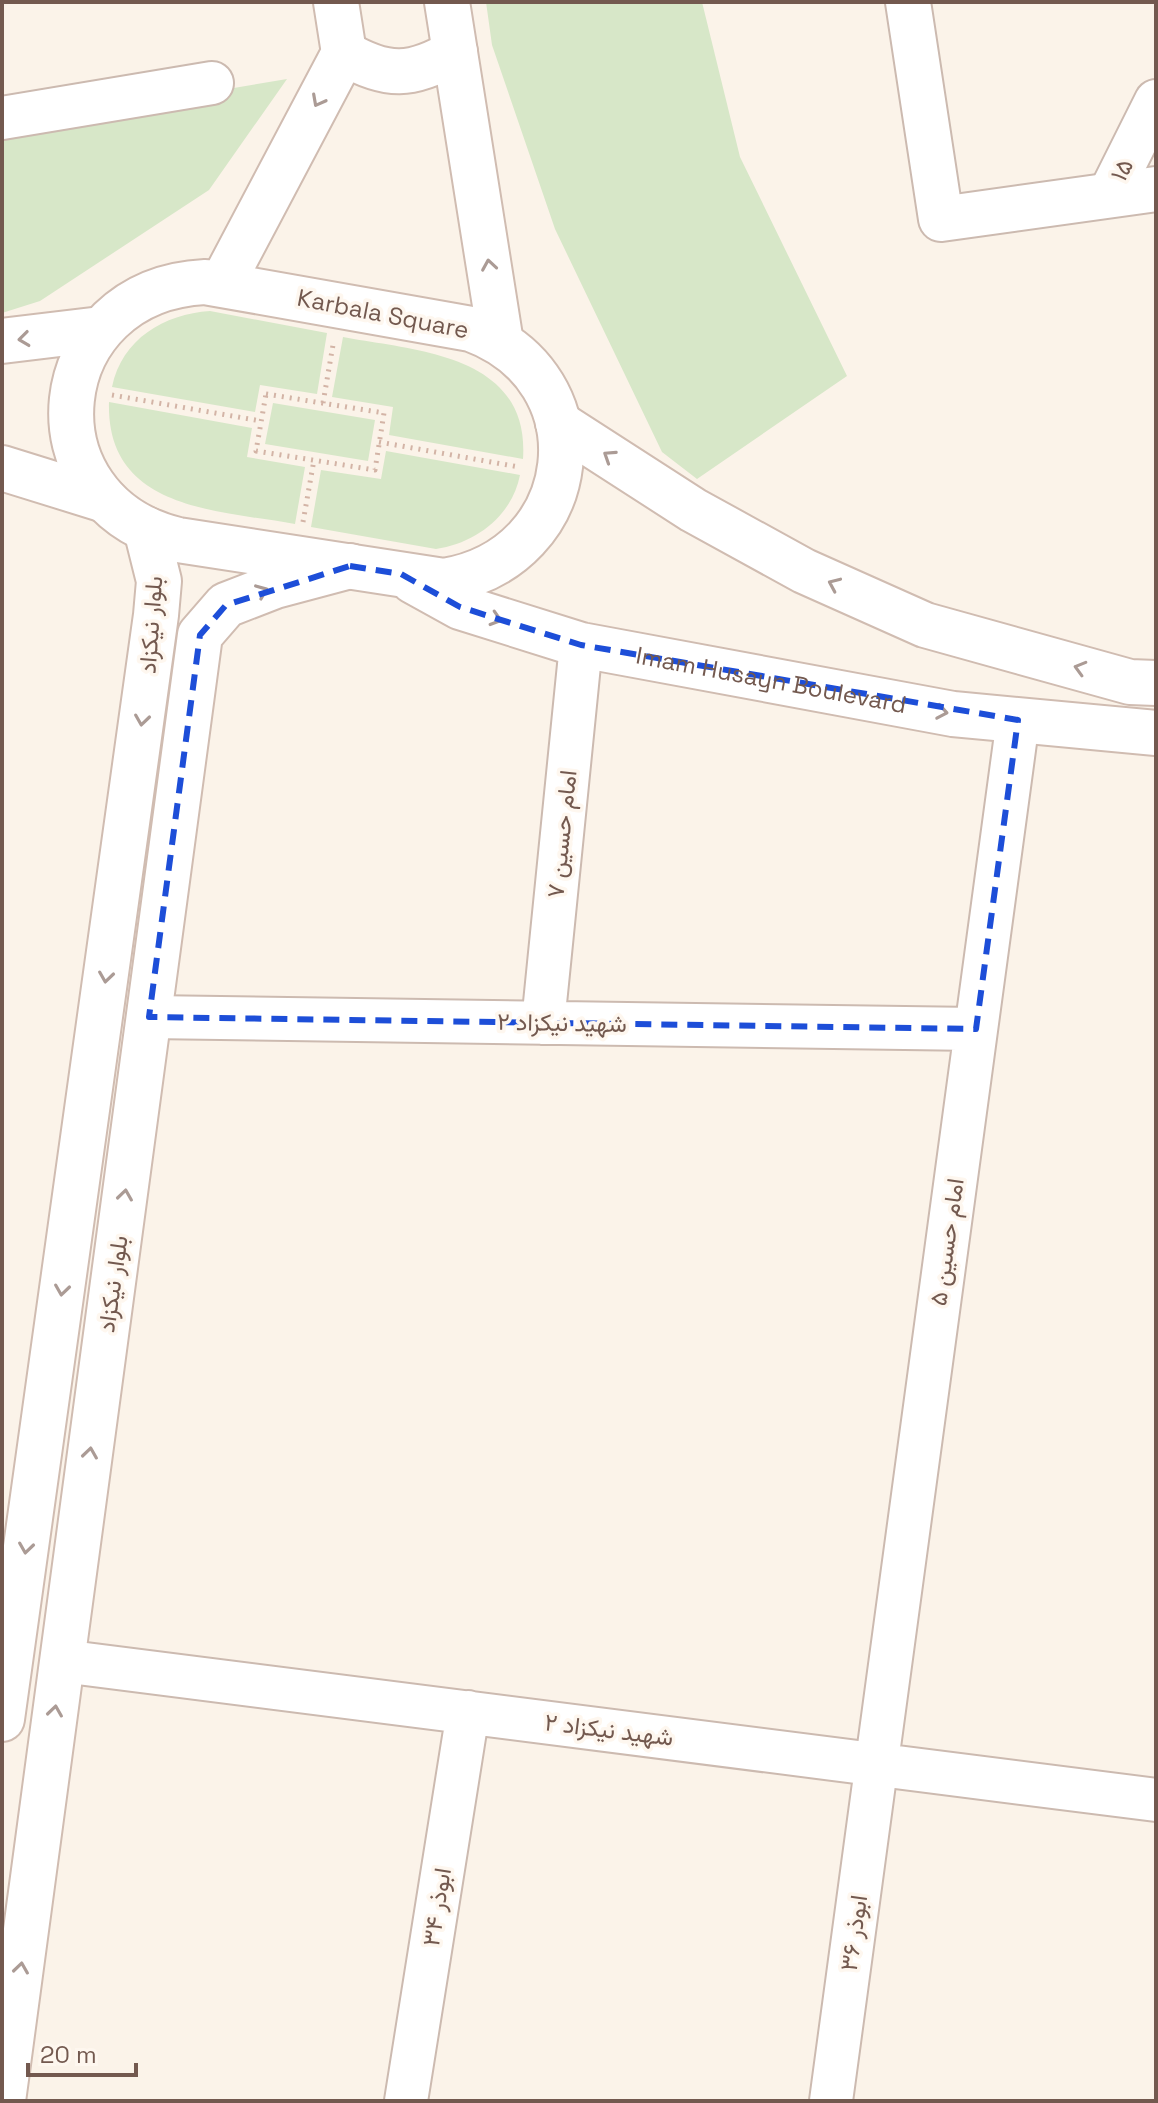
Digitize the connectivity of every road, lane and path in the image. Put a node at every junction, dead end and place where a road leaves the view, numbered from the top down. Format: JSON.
{"nodes":[{"id":1,"x":336,"y":2,"type":"edge"},
{"id":2,"x":447,"y":2,"type":"edge"},
{"id":3,"x":908,"y":2,"type":"edge"},
{"id":4,"x":455,"y":52,"type":"junction"},
{"id":5,"x":344,"y":53,"type":"junction"},
{"id":6,"x":212,"y":83,"type":"dead end"},
{"id":7,"x":1156,"y":101,"type":"edge"},
{"id":8,"x":2,"y":118,"type":"edge"},
{"id":9,"x":1156,"y":189,"type":"edge"},
{"id":10,"x":1109,"y":195,"type":"junction"},
{"id":11,"x":222,"y":284,"type":"junction"},
{"id":12,"x":340,"y":305,"type":"junction"},
{"id":13,"x":101,"y":329,"type":"junction"},
{"id":14,"x":2,"y":341,"type":"edge"},
{"id":15,"x":501,"y":343,"type":"junction"},
{"id":16,"x":74,"y":388,"type":"junction"},
{"id":17,"x":323,"y":403,"type":"junction"},
{"id":18,"x":261,"y":421,"type":"junction"},
{"id":19,"x":558,"y":423,"type":"junction"},
{"id":20,"x":379,"y":442,"type":"junction"},
{"id":21,"x":314,"y":460,"type":"junction"},
{"id":22,"x":2,"y":468,"type":"edge"},
{"id":23,"x":559,"y":474,"type":"junction"},
{"id":24,"x":105,"y":500,"type":"junction"},
{"id":25,"x":146,"y":529,"type":"junction"},
{"id":26,"x":298,"y":558,"type":"junction"},
{"id":27,"x":350,"y":566,"type":"junction"},
{"id":28,"x":401,"y":574,"type":"junction"},
{"id":29,"x":581,"y":645,"type":"junction"},
{"id":30,"x":1156,"y":683,"type":"edge"},
{"id":31,"x":1018,"y":720,"type":"junction"},
{"id":32,"x":1156,"y":733,"type":"edge"},
{"id":33,"x":149,"y":1017,"type":"junction"},
{"id":34,"x":543,"y":1023,"type":"junction"},
{"id":35,"x":976,"y":1029,"type":"junction"},
{"id":36,"x":62,"y":1661,"type":"junction"},
{"id":37,"x":3,"y":1709,"type":"edge"},
{"id":38,"x":468,"y":1712,"type":"junction"},
{"id":39,"x":877,"y":1765,"type":"junction"},
{"id":40,"x":1156,"y":1800,"type":"edge"},
{"id":41,"x":3,"y":2101,"type":"edge"},
{"id":42,"x":406,"y":2101,"type":"edge"},
{"id":43,"x":831,"y":2101,"type":"edge"}],
"edges":[{"from":1,"to":5,"type":"main road"},
{"from":2,"to":4,"type":"main road"},
{"from":3,"to":10,"type":"main road"},
{"from":4,"to":5,"type":"main road"},
{"from":15,"to":4,"type":"main road","one_way":true},
{"from":5,"to":11,"type":"main road","one_way":true},
{"from":6,"to":8,"type":"street"},
{"from":7,"to":10,"type":"street","name":"۱۵"},
{"from":9,"to":10,"type":"main road"},
{"from":11,"to":12,"type":"main road","name":"Karbala Square"},
{"from":11,"to":13,"type":"main road","name":"Karbala Square"},
{"from":12,"to":15,"type":"main road","name":"Karbala Square"},
{"from":12,"to":17,"type":"path"},
{"from":13,"to":14,"type":"main road","one_way":true},
{"from":13,"to":16,"type":"main road","name":"Karbala Square"},
{"from":15,"to":19,"type":"main road","name":"Karbala Square"},
{"from":16,"to":18,"type":"path"},
{"from":16,"to":24,"type":"main road","name":"Karbala Square"},
{"from":17,"to":18,"type":"path"},
{"from":17,"to":20,"type":"path"},
{"from":18,"to":21,"type":"path"},
{"from":19,"to":23,"type":"main road","name":"Karbala Square"},
{"from":30,"to":19,"type":"main road","one_way":true},
{"from":20,"to":21,"type":"path"},
{"from":20,"to":23,"type":"path"},
{"from":21,"to":26,"type":"path"},
{"from":22,"to":24,"type":"main road"},
{"from":23,"to":28,"type":"main road","name":"Karbala Square"},
{"from":24,"to":25,"type":"main road","name":"Karbala Square"},
{"from":25,"to":26,"type":"main road","name":"Karbala Square"},
{"from":25,"to":37,"type":"main road","name":"بلوار نیکزاد","one_way":true},
{"from":26,"to":27,"type":"main road","name":"Karbala Square"},
{"from":27,"to":28,"type":"main road","name":"Karbala Square"},
{"from":33,"to":27,"type":"main road","name":"بلوار نیکزاد","one_way":true},
{"from":28,"to":29,"type":"main road","name":"Imam Husayn Boulevard","one_way":true},
{"from":29,"to":31,"type":"main road","name":"Imam Husayn Boulevard","one_way":true},
{"from":29,"to":34,"type":"street","name":"امام حسین ۷"},
{"from":31,"to":32,"type":"main road","name":"Imam Husayn Boulevard"},
{"from":31,"to":35,"type":"street","name":"امام حسین ۵"},
{"from":33,"to":34,"type":"street","name":"شهید نیکزاد ۲"},
{"from":36,"to":33,"type":"main road","name":"بلوار نیکزاد","one_way":true},
{"from":34,"to":35,"type":"street","name":"شهید نیکزاد ۲"},
{"from":35,"to":39,"type":"street","name":"امام حسین ۵"},
{"from":36,"to":38,"type":"street","name":"شهید نیکزاد ۲"},
{"from":41,"to":36,"type":"main road","name":"بلوار نیکزاد","one_way":true},
{"from":38,"to":39,"type":"street","name":"شهید نیکزاد ۲"},
{"from":38,"to":42,"type":"street","name":"ابوذر ۳۴"},
{"from":39,"to":40,"type":"street","name":"شهید نیکزاد ۲"},
{"from":39,"to":43,"type":"street","name":"ابوذر ۳۶"}]}
